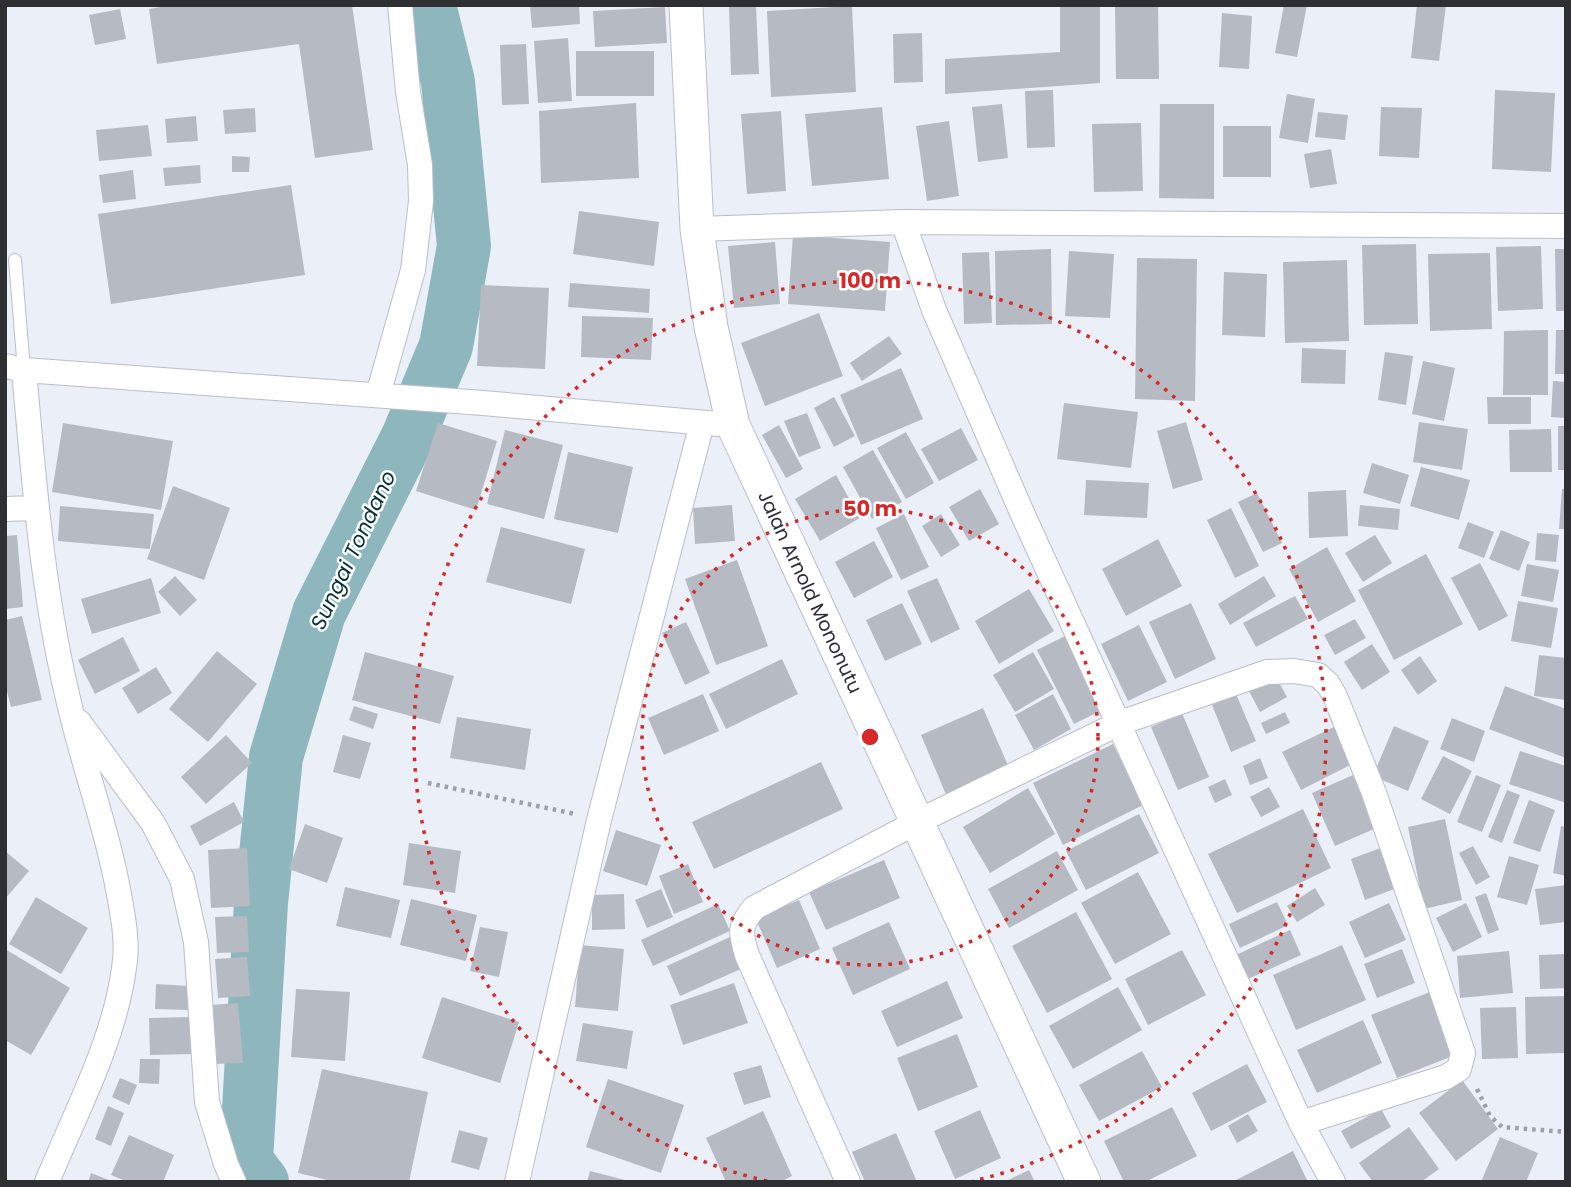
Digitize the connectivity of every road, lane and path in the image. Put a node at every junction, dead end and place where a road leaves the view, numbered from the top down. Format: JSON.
{"nodes":[{"id":1,"x":400,"y":5,"type":"edge"},
{"id":2,"x":686,"y":5,"type":"edge"},
{"id":3,"x":903,"y":222,"type":"junction"},
{"id":4,"x":1566,"y":226,"type":"edge"},
{"id":5,"x":697,"y":229,"type":"junction"},
{"id":6,"x":15,"y":260,"type":"dead end"},
{"id":7,"x":15,"y":368,"type":"edge"},
{"id":8,"x":382,"y":396,"type":"junction"},
{"id":9,"x":717,"y":424,"type":"junction"},
{"id":10,"x":36,"y":508,"type":"junction"},
{"id":11,"x":5,"y":509,"type":"edge"},
{"id":12,"x":71,"y":710,"type":"junction"},
{"id":13,"x":1120,"y":723,"type":"junction"},
{"id":14,"x":428,"y":783,"type":"dead end"},
{"id":15,"x":599,"y":820,"type":"junction"},
{"id":16,"x":917,"y":822,"type":"junction"},
{"id":17,"x":1462,"y":1060,"type":"junction"},
{"id":18,"x":1301,"y":1123,"type":"junction"},
{"id":19,"x":1566,"y":1132,"type":"edge"},
{"id":20,"x":47,"y":1182,"type":"edge"},
{"id":21,"x":234,"y":1182,"type":"edge"},
{"id":22,"x":517,"y":1182,"type":"edge"},
{"id":23,"x":848,"y":1182,"type":"edge"},
{"id":24,"x":1084,"y":1182,"type":"edge"},
{"id":25,"x":1333,"y":1182,"type":"edge"}],
"edges":[{"from":1,"to":8,"type":"street"},
{"from":2,"to":5,"type":"street","name":"Jalan Arnold Mononutu"},
{"from":3,"to":4,"type":"street"},
{"from":3,"to":5,"type":"street"},
{"from":3,"to":13,"type":"street"},
{"from":5,"to":9,"type":"street","name":"Jalan Arnold Mononutu"},
{"from":6,"to":7,"type":"lane"},
{"from":7,"to":8,"type":"street"},
{"from":7,"to":10,"type":"street"},
{"from":8,"to":9,"type":"street"},
{"from":9,"to":15,"type":"street"},
{"from":9,"to":16,"type":"street","name":"Jalan Arnold Mononutu"},
{"from":10,"to":11,"type":"street"},
{"from":10,"to":12,"type":"street"},
{"from":12,"to":20,"type":"street"},
{"from":12,"to":21,"type":"street"},
{"from":13,"to":16,"type":"street"},
{"from":13,"to":17,"type":"street"},
{"from":13,"to":18,"type":"street"},
{"from":14,"to":15,"type":"path"},
{"from":15,"to":22,"type":"street"},
{"from":16,"to":23,"type":"street"},
{"from":16,"to":24,"type":"street","name":"Jalan Arnold Mononutu"},
{"from":17,"to":18,"type":"street"},
{"from":17,"to":19,"type":"path"},
{"from":18,"to":25,"type":"street"}]}
